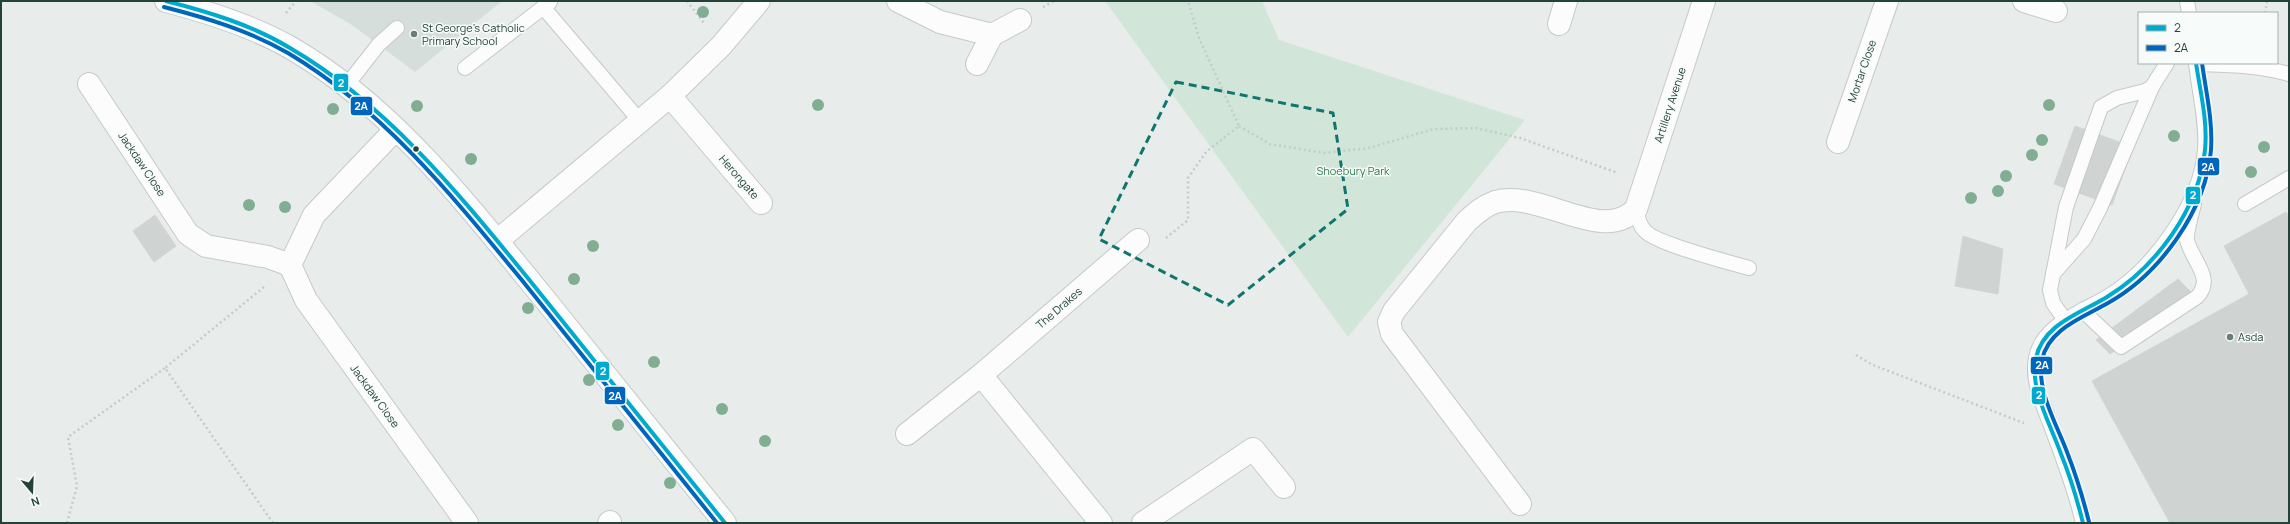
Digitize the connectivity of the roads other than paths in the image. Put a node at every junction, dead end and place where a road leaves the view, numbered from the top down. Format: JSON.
{"nodes":[{"id":1,"x":166,"y":1,"type":"edge"},
{"id":2,"x":759,"y":1,"type":"edge"},
{"id":3,"x":898,"y":1,"type":"edge"},
{"id":4,"x":1566,"y":1,"type":"edge"},
{"id":5,"x":1704,"y":1,"type":"edge"},
{"id":6,"x":1887,"y":1,"type":"edge"},
{"id":7,"x":2024,"y":1,"type":"edge"},
{"id":8,"x":2188,"y":1,"type":"edge"},
{"id":9,"x":547,"y":4,"type":"edge"},
{"id":10,"x":2056,"y":11,"type":"dead end"},
{"id":11,"x":2189,"y":12,"type":"edge"},
{"id":12,"x":1020,"y":20,"type":"dead end"},
{"id":13,"x":1559,"y":24,"type":"dead end"},
{"id":14,"x":397,"y":28,"type":"dead end"},
{"id":15,"x":992,"y":36,"type":"junction"},
{"id":16,"x":976,"y":64,"type":"dead end"},
{"id":17,"x":2166,"y":64,"type":"edge"},
{"id":18,"x":2196,"y":64,"type":"edge"},
{"id":19,"x":465,"y":68,"type":"dead end"},
{"id":20,"x":2289,"y":74,"type":"edge"},
{"id":21,"x":89,"y":84,"type":"dead end"},
{"id":22,"x":346,"y":86,"type":"junction"},
{"id":23,"x":2152,"y":87,"type":"junction"},
{"id":24,"x":670,"y":96,"type":"junction"},
{"id":25,"x":640,"y":121,"type":"junction"},
{"id":26,"x":396,"y":129,"type":"junction"},
{"id":27,"x":1838,"y":142,"type":"dead end"},
{"id":28,"x":2289,"y":178,"type":"edge"},
{"id":29,"x":2196,"y":188,"type":"junction"},
{"id":30,"x":761,"y":203,"type":"dead end"},
{"id":31,"x":2245,"y":204,"type":"dead end"},
{"id":32,"x":1636,"y":209,"type":"junction"},
{"id":33,"x":1138,"y":240,"type":"road end"},
{"id":34,"x":497,"y":241,"type":"junction"},
{"id":35,"x":290,"y":265,"type":"junction"},
{"id":36,"x":1749,"y":268,"type":"dead end"},
{"id":37,"x":2053,"y":274,"type":"junction"},
{"id":38,"x":2082,"y":310,"type":"junction"},
{"id":39,"x":2065,"y":320,"type":"junction"},
{"id":40,"x":981,"y":375,"type":"junction"},
{"id":41,"x":907,"y":434,"type":"dead end"},
{"id":42,"x":1284,"y":487,"type":"dead end"},
{"id":43,"x":1520,"y":504,"type":"dead end"},
{"id":44,"x":467,"y":523,"type":"edge"},
{"id":45,"x":725,"y":523,"type":"edge"},
{"id":46,"x":1100,"y":523,"type":"edge"},
{"id":47,"x":1143,"y":523,"type":"edge"},
{"id":48,"x":2083,"y":523,"type":"edge"}],
"edges":[{"from":1,"to":22,"type":"street"},
{"from":2,"to":24,"type":"street"},
{"from":3,"to":15,"type":"street"},
{"from":4,"to":13,"type":"street"},
{"from":5,"to":32,"type":"street","name":"Artillery Avenue"},
{"from":6,"to":27,"type":"street","name":"Mortar Close"},
{"from":7,"to":10,"type":"street"},
{"from":8,"to":11,"type":"lane"},
{"from":9,"to":19,"type":"lane"},
{"from":9,"to":25,"type":"lane"},
{"from":12,"to":15,"type":"street"},
{"from":14,"to":22,"type":"lane"},
{"from":15,"to":16,"type":"street"},
{"from":17,"to":23,"type":"lane"},
{"from":18,"to":20,"type":"lane"},
{"from":18,"to":29,"type":"lane"},
{"from":21,"to":35,"type":"street","name":"Jackdaw Close"},
{"from":22,"to":26,"type":"street"},
{"from":23,"to":37,"type":"lane"},
{"from":23,"to":37,"type":"lane"},
{"from":24,"to":25,"type":"street"},
{"from":24,"to":30,"type":"street","name":"Herongate"},
{"from":25,"to":34,"type":"street"},
{"from":26,"to":34,"type":"street"},
{"from":26,"to":35,"type":"street"},
{"from":28,"to":31,"type":"lane"},
{"from":29,"to":38,"type":"lane"},
{"from":29,"to":38,"type":"lane"},
{"from":32,"to":36,"type":"lane"},
{"from":32,"to":43,"type":"street"},
{"from":33,"to":40,"type":"street","name":"The Drakes"},
{"from":34,"to":45,"type":"street"},
{"from":35,"to":44,"type":"street","name":"Jackdaw Close"},
{"from":37,"to":39,"type":"lane"},
{"from":38,"to":39,"type":"lane"},
{"from":39,"to":48,"type":"lane"},
{"from":40,"to":41,"type":"street","name":"The Drakes"},
{"from":40,"to":46,"type":"street"},
{"from":42,"to":47,"type":"street"}]}
